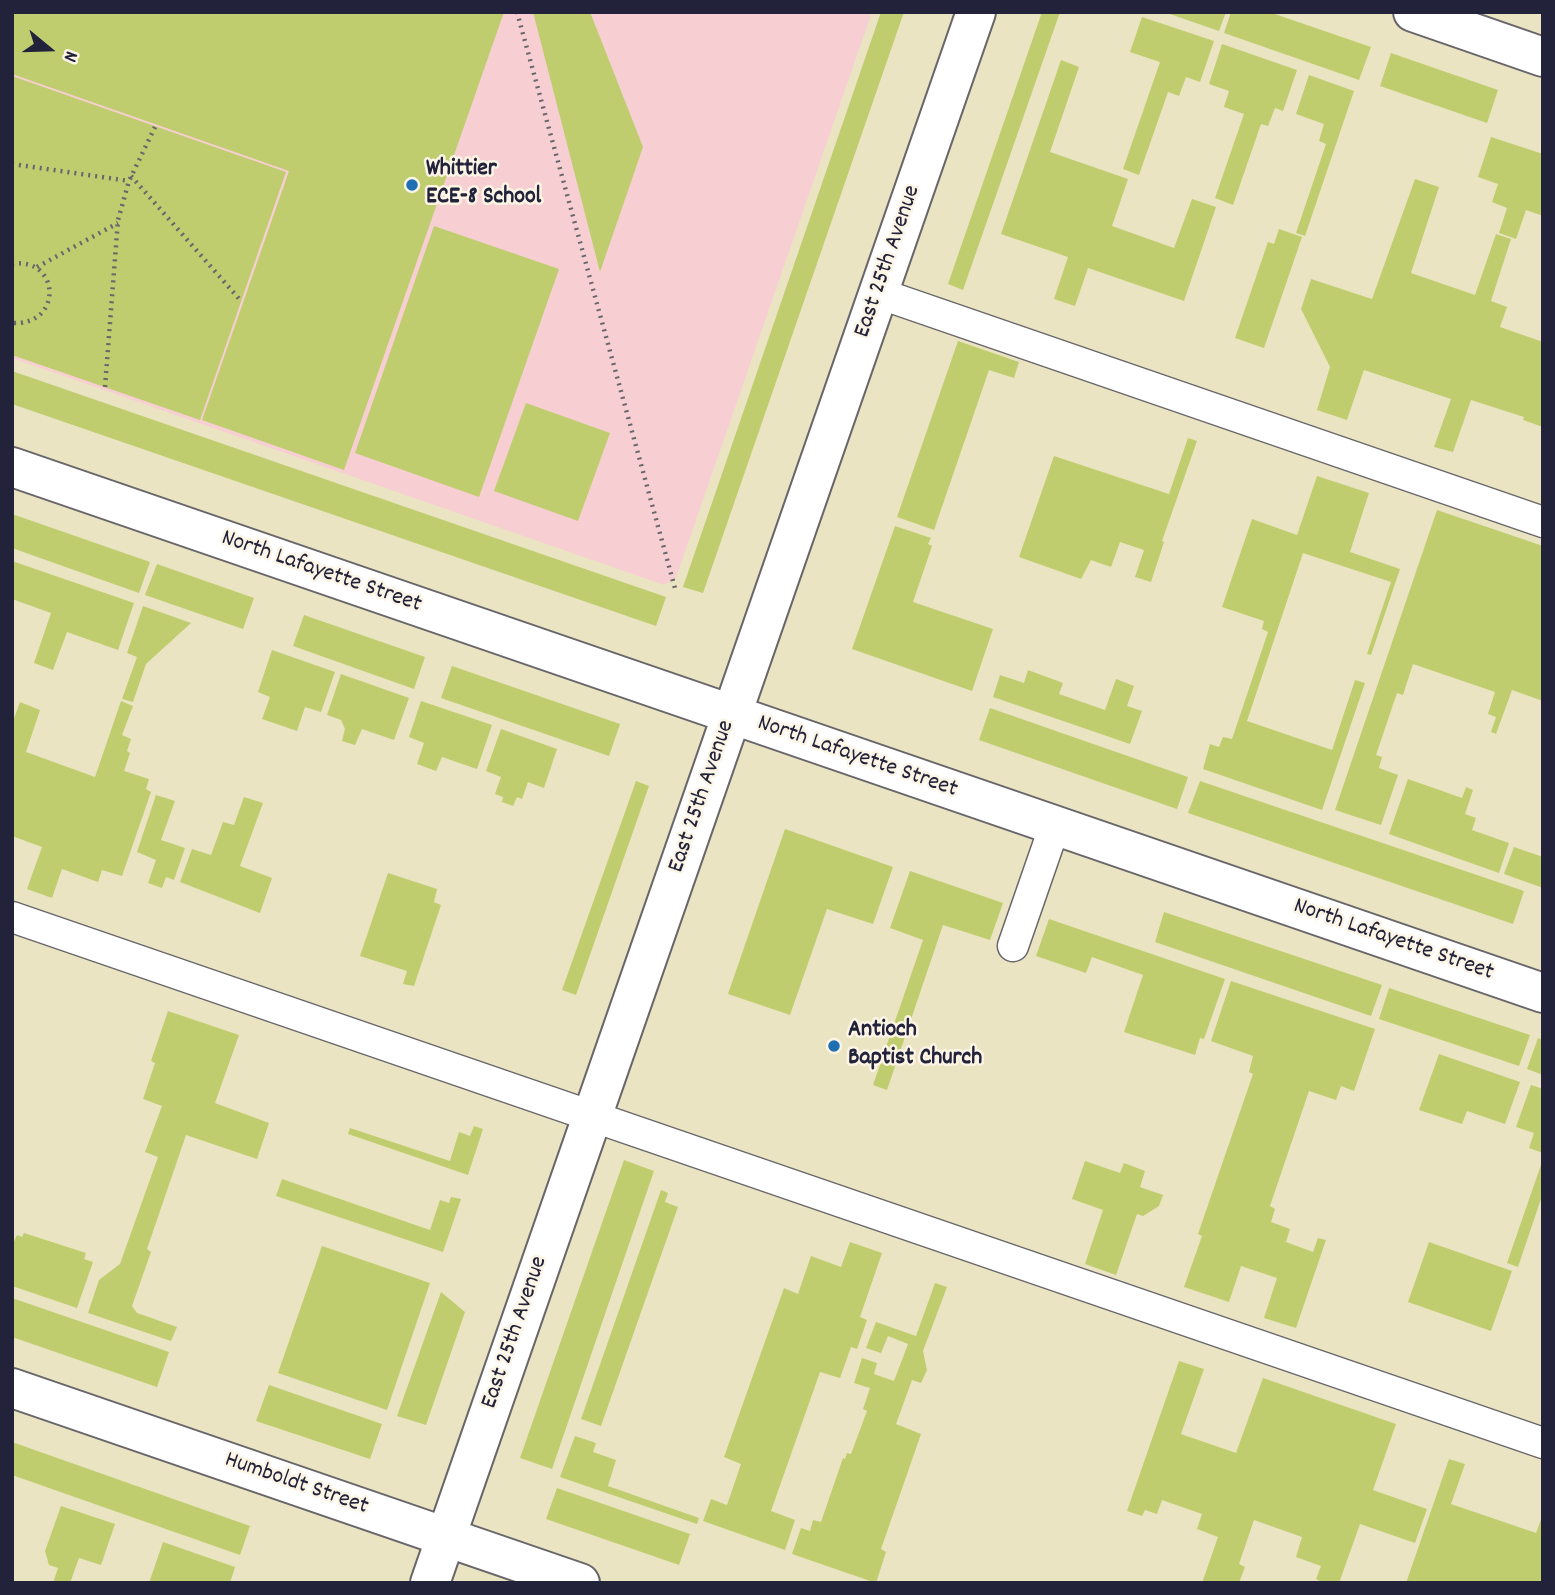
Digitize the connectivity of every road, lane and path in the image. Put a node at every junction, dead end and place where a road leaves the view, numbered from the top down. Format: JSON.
{"nodes":[{"id":1,"x":517,"y":12,"type":"edge"},
{"id":2,"x":976,"y":12,"type":"edge"},
{"id":3,"x":1413,"y":12,"type":"edge"},
{"id":4,"x":1543,"y":57,"type":"edge"},
{"id":5,"x":155,"y":127,"type":"dead end"},
{"id":6,"x":12,"y":164,"type":"edge"},
{"id":7,"x":130,"y":179,"type":"junction"},
{"id":8,"x":118,"y":223,"type":"junction"},
{"id":9,"x":12,"y":264,"type":"edge"},
{"id":10,"x":36,"y":268,"type":"junction"},
{"id":11,"x":878,"y":293,"type":"junction"},
{"id":12,"x":241,"y":302,"type":"dead end"},
{"id":13,"x":12,"y":323,"type":"edge"},
{"id":14,"x":105,"y":387,"type":"dead end"},
{"id":15,"x":12,"y":467,"type":"edge"},
{"id":16,"x":1543,"y":522,"type":"edge"},
{"id":17,"x":676,"y":593,"type":"dead end"},
{"id":18,"x":731,"y":715,"type":"junction"},
{"id":19,"x":1055,"y":825,"type":"junction"},
{"id":20,"x":12,"y":917,"type":"edge"},
{"id":21,"x":1013,"y":946,"type":"dead end"},
{"id":22,"x":1543,"y":993,"type":"edge"},
{"id":23,"x":591,"y":1116,"type":"junction"},
{"id":24,"x":12,"y":1388,"type":"edge"},
{"id":25,"x":1543,"y":1443,"type":"edge"},
{"id":26,"x":445,"y":1536,"type":"junction"},
{"id":27,"x":430,"y":1583,"type":"edge"},
{"id":28,"x":580,"y":1583,"type":"edge"}],
"edges":[{"from":1,"to":17,"type":"path"},
{"from":2,"to":11,"type":"street","name":"East 25th Avenue"},
{"from":3,"to":4,"type":"street"},
{"from":5,"to":7,"type":"path"},
{"from":6,"to":7,"type":"path"},
{"from":7,"to":8,"type":"path"},
{"from":7,"to":12,"type":"path"},
{"from":8,"to":10,"type":"path"},
{"from":8,"to":14,"type":"path"},
{"from":9,"to":10,"type":"path"},
{"from":10,"to":13,"type":"path"},
{"from":11,"to":16,"type":"lane"},
{"from":11,"to":18,"type":"street","name":"East 25th Avenue"},
{"from":15,"to":18,"type":"street","name":"North Lafayette Street"},
{"from":18,"to":19,"type":"street","name":"North Lafayette Street"},
{"from":18,"to":23,"type":"street","name":"East 25th Avenue"},
{"from":19,"to":21,"type":"lane"},
{"from":19,"to":22,"type":"street","name":"North Lafayette Street"},
{"from":20,"to":23,"type":"lane"},
{"from":23,"to":25,"type":"lane"},
{"from":23,"to":26,"type":"street","name":"East 25th Avenue"},
{"from":24,"to":26,"type":"street","name":"Humboldt Street"},
{"from":26,"to":27,"type":"street","name":"East 25th Avenue"},
{"from":26,"to":28,"type":"street","name":"Humboldt Street"}]}
